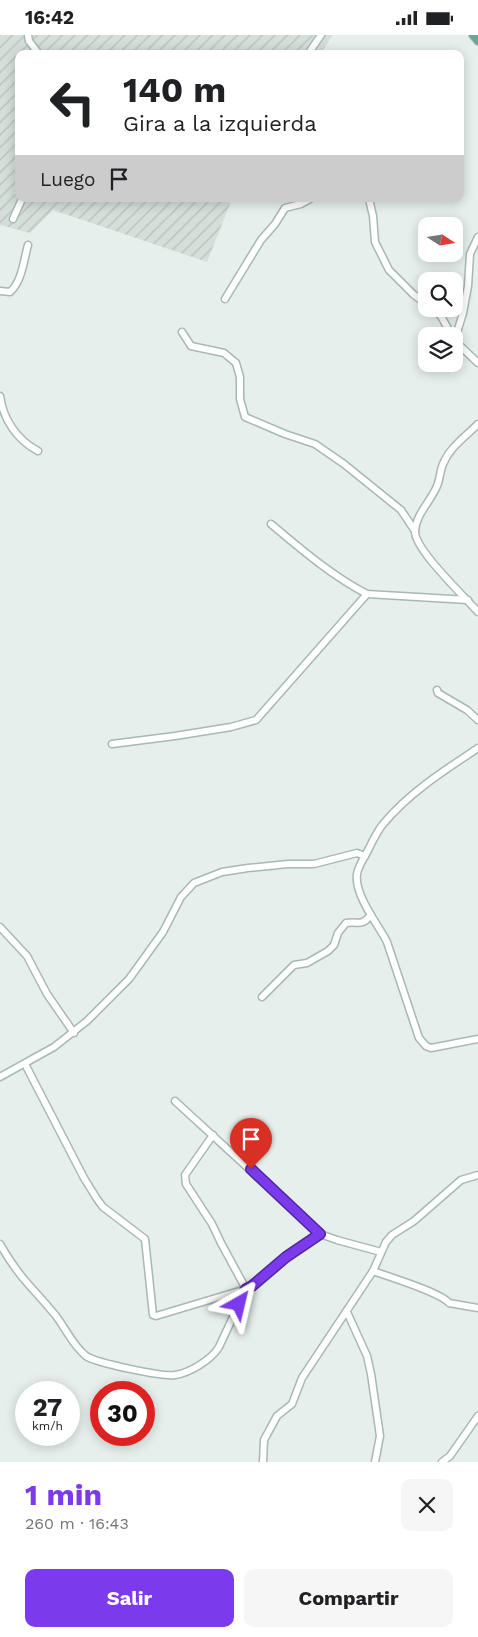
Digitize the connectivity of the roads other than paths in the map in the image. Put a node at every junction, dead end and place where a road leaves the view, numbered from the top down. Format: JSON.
{"nodes":[{"id":1,"x":28,"y":35,"type":"edge"},
{"id":2,"x":321,"y":35,"type":"edge"},
{"id":3,"x":473,"y":35,"type":"edge"},
{"id":4,"x":478,"y":41,"type":"edge"},
{"id":5,"x":36,"y":50,"type":"edge"},
{"id":6,"x":311,"y":50,"type":"edge"},
{"id":7,"x":21,"y":202,"type":"edge"},
{"id":8,"x":305,"y":202,"type":"edge"},
{"id":9,"x":370,"y":202,"type":"edge"},
{"id":10,"x":13,"y":219,"type":"dead end"},
{"id":11,"x":478,"y":237,"type":"edge"},
{"id":12,"x":28,"y":245,"type":"dead end"},
{"id":13,"x":0,"y":291,"type":"edge"},
{"id":14,"x":418,"y":298,"type":"edge"},
{"id":15,"x":225,"y":299,"type":"dead end"},
{"id":16,"x":457,"y":327,"type":"edge"},
{"id":17,"x":182,"y":331,"type":"dead end"},
{"id":18,"x":463,"y":349,"type":"edge"},
{"id":19,"x":478,"y":363,"type":"edge"},
{"id":20,"x":0,"y":396,"type":"edge"},
{"id":21,"x":478,"y":424,"type":"edge"},
{"id":22,"x":38,"y":451,"type":"dead end"},
{"id":23,"x":271,"y":524,"type":"dead end"},
{"id":24,"x":415,"y":531,"type":"junction"},
{"id":25,"x":367,"y":594,"type":"junction"},
{"id":26,"x":468,"y":601,"type":"junction"},
{"id":27,"x":478,"y":611,"type":"edge"},
{"id":28,"x":437,"y":690,"type":"dead end"},
{"id":29,"x":478,"y":720,"type":"edge"},
{"id":30,"x":112,"y":744,"type":"dead end"},
{"id":31,"x":478,"y":748,"type":"edge"},
{"id":32,"x":365,"y":856,"type":"junction"},
{"id":33,"x":371,"y":915,"type":"junction"},
{"id":34,"x":0,"y":927,"type":"edge"},
{"id":35,"x":262,"y":997,"type":"dead end"},
{"id":36,"x":74,"y":1033,"type":"junction"},
{"id":37,"x":478,"y":1039,"type":"edge"},
{"id":38,"x":25,"y":1064,"type":"junction"},
{"id":39,"x":0,"y":1077,"type":"edge"},
{"id":40,"x":175,"y":1101,"type":"dead end"},
{"id":41,"x":213,"y":1135,"type":"junction"},
{"id":42,"x":478,"y":1175,"type":"edge"},
{"id":43,"x":320,"y":1234,"type":"junction"},
{"id":44,"x":0,"y":1244,"type":"edge"},
{"id":45,"x":380,"y":1252,"type":"junction"},
{"id":46,"x":373,"y":1271,"type":"junction"},
{"id":47,"x":246,"y":1289,"type":"junction"},
{"id":48,"x":478,"y":1308,"type":"edge"},
{"id":49,"x":347,"y":1312,"type":"junction"},
{"id":50,"x":478,"y":1416,"type":"edge"},
{"id":51,"x":263,"y":1462,"type":"edge"},
{"id":52,"x":375,"y":1462,"type":"edge"},
{"id":53,"x":442,"y":1462,"type":"edge"}],
"edges":[{"from":1,"to":5,"type":"street"},
{"from":2,"to":6,"type":"street"},
{"from":3,"to":4,"type":"main road"},
{"from":7,"to":10,"type":"street"},
{"from":8,"to":15,"type":"street"},
{"from":9,"to":14,"type":"street"},
{"from":11,"to":16,"type":"street"},
{"from":12,"to":13,"type":"street"},
{"from":17,"to":24,"type":"street"},
{"from":18,"to":19,"type":"street"},
{"from":20,"to":22,"type":"street"},
{"from":21,"to":24,"type":"street"},
{"from":23,"to":25,"type":"street"},
{"from":24,"to":26,"type":"street"},
{"from":25,"to":26,"type":"street"},
{"from":25,"to":30,"type":"street"},
{"from":26,"to":27,"type":"street"},
{"from":28,"to":29,"type":"street"},
{"from":31,"to":32,"type":"street"},
{"from":32,"to":33,"type":"street"},
{"from":32,"to":36,"type":"street"},
{"from":33,"to":35,"type":"street"},
{"from":33,"to":37,"type":"street"},
{"from":34,"to":36,"type":"street"},
{"from":36,"to":38,"type":"street"},
{"from":38,"to":39,"type":"street"},
{"from":38,"to":47,"type":"street"},
{"from":40,"to":41,"type":"street"},
{"from":41,"to":43,"type":"street"},
{"from":41,"to":47,"type":"street"},
{"from":42,"to":45,"type":"street"},
{"from":43,"to":45,"type":"street"},
{"from":43,"to":47,"type":"street"},
{"from":44,"to":47,"type":"street"},
{"from":45,"to":46,"type":"street"},
{"from":46,"to":48,"type":"street"},
{"from":46,"to":49,"type":"street"},
{"from":49,"to":51,"type":"street"},
{"from":49,"to":52,"type":"street"},
{"from":50,"to":53,"type":"street"}]}
